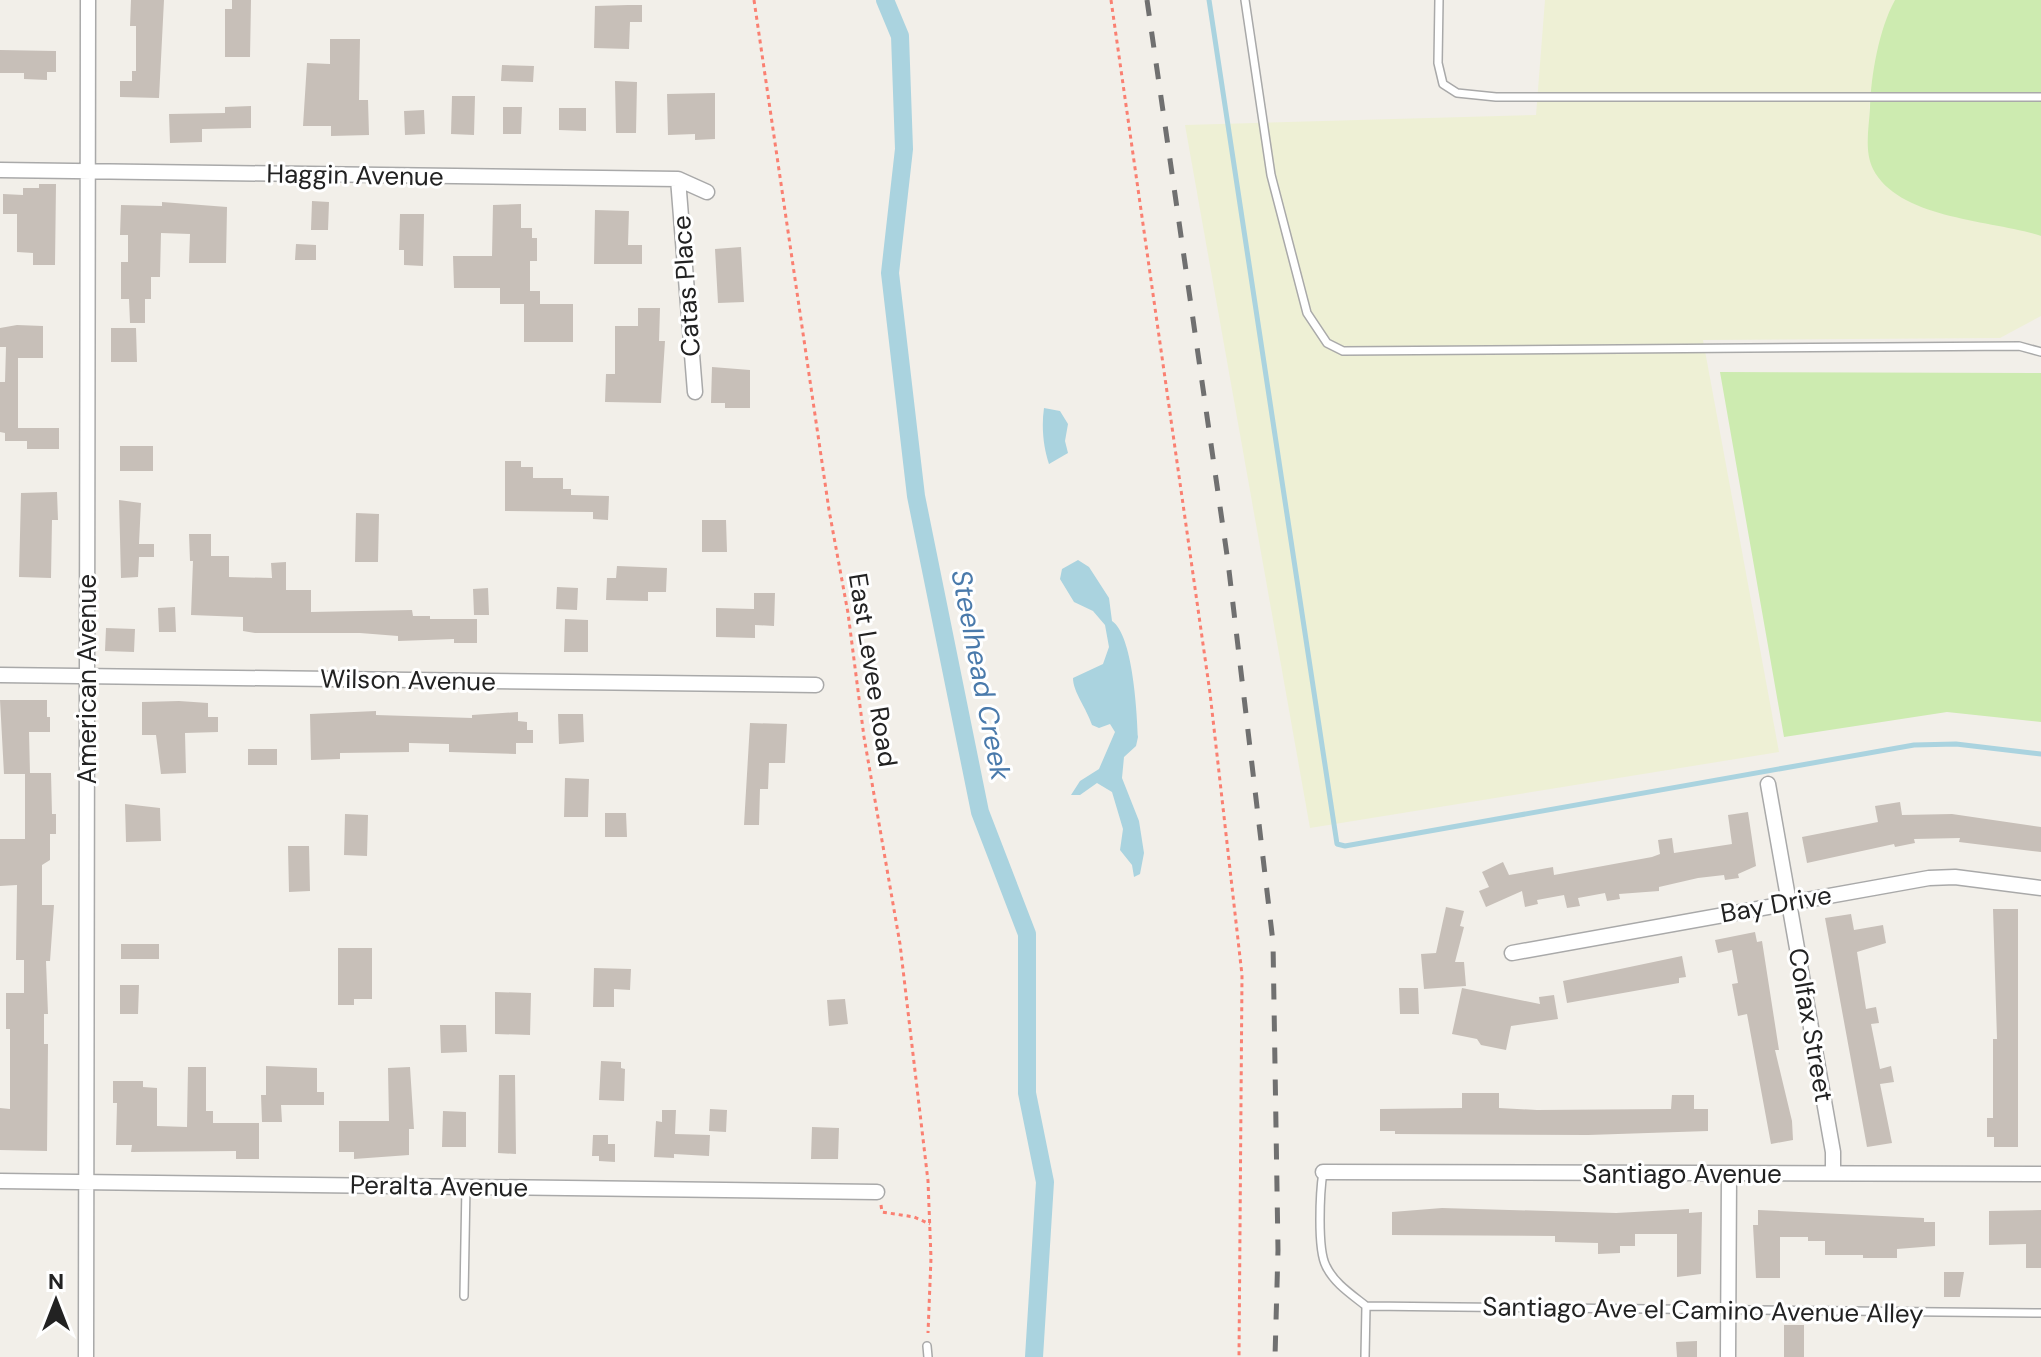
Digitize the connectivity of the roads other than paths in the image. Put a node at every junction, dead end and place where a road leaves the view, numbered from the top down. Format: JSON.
{"nodes":[{"id":1,"x":88,"y":0,"type":"edge"},
{"id":2,"x":1245,"y":0,"type":"edge"},
{"id":3,"x":1439,"y":0,"type":"edge"},
{"id":4,"x":2041,"y":97,"type":"edge"},
{"id":5,"x":0,"y":170,"type":"edge"},
{"id":6,"x":88,"y":171,"type":"junction"},
{"id":7,"x":678,"y":179,"type":"junction"},
{"id":8,"x":707,"y":192,"type":"dead end"},
{"id":9,"x":2041,"y":352,"type":"edge"},
{"id":10,"x":695,"y":392,"type":"dead end"},
{"id":11,"x":0,"y":675,"type":"edge"},
{"id":12,"x":87,"y":676,"type":"junction"},
{"id":13,"x":816,"y":685,"type":"dead end"},
{"id":14,"x":1768,"y":784,"type":"dead end"},
{"id":15,"x":2041,"y":888,"type":"edge"},
{"id":16,"x":1789,"y":902,"type":"junction"},
{"id":17,"x":1512,"y":953,"type":"dead end"},
{"id":18,"x":1323,"y":1172,"type":"joint"},
{"id":19,"x":1833,"y":1172,"type":"junction"},
{"id":20,"x":2041,"y":1174,"type":"edge"},
{"id":21,"x":1729,"y":1175,"type":"junction"},
{"id":22,"x":0,"y":1181,"type":"edge"},
{"id":23,"x":86,"y":1182,"type":"junction"},
{"id":24,"x":466,"y":1186,"type":"junction"},
{"id":25,"x":877,"y":1192,"type":"road end"},
{"id":26,"x":464,"y":1296,"type":"dead end"},
{"id":27,"x":1366,"y":1306,"type":"junction"},
{"id":28,"x":1728,"y":1311,"type":"junction"},
{"id":29,"x":2041,"y":1313,"type":"edge"},
{"id":30,"x":927,"y":1346,"type":"road end"},
{"id":31,"x":86,"y":1357,"type":"edge"},
{"id":32,"x":928,"y":1357,"type":"edge"},
{"id":33,"x":1365,"y":1357,"type":"edge"},
{"id":34,"x":1728,"y":1357,"type":"edge"}],
"edges":[{"from":1,"to":6,"type":"street","name":"American Avenue"},
{"from":2,"to":9,"type":"lane"},
{"from":3,"to":4,"type":"lane"},
{"from":5,"to":6,"type":"street","name":"Haggin Avenue"},
{"from":6,"to":7,"type":"street","name":"Haggin Avenue"},
{"from":6,"to":12,"type":"street","name":"American Avenue"},
{"from":7,"to":8,"type":"street","name":"Haggin Avenue"},
{"from":7,"to":10,"type":"street","name":"Catas Place"},
{"from":11,"to":12,"type":"street","name":"Wilson Avenue"},
{"from":12,"to":13,"type":"street","name":"Wilson Avenue"},
{"from":12,"to":23,"type":"street","name":"American Avenue"},
{"from":14,"to":16,"type":"street","name":"Colfax Street"},
{"from":15,"to":16,"type":"street","name":"Bay Drive"},
{"from":16,"to":17,"type":"street","name":"Bay Drive"},
{"from":16,"to":19,"type":"street","name":"Colfax Street"},
{"from":18,"to":21,"type":"street","name":"Santiago Avenue"},
{"from":18,"to":27,"type":"lane"},
{"from":19,"to":20,"type":"street","name":"Santiago Avenue"},
{"from":19,"to":21,"type":"street","name":"Santiago Avenue"},
{"from":21,"to":28,"type":"street"},
{"from":22,"to":23,"type":"street","name":"Peralta Avenue"},
{"from":23,"to":24,"type":"street","name":"Peralta Avenue"},
{"from":23,"to":31,"type":"street","name":"American Avenue"},
{"from":24,"to":25,"type":"street","name":"Peralta Avenue"},
{"from":24,"to":26,"type":"lane"},
{"from":27,"to":28,"type":"lane","name":"Santiago Ave el Camino Avenue Alley"},
{"from":27,"to":33,"type":"lane"},
{"from":28,"to":29,"type":"lane","name":"Santiago Ave el Camino Avenue Alley"},
{"from":28,"to":34,"type":"street"},
{"from":30,"to":32,"type":"lane"}]}
